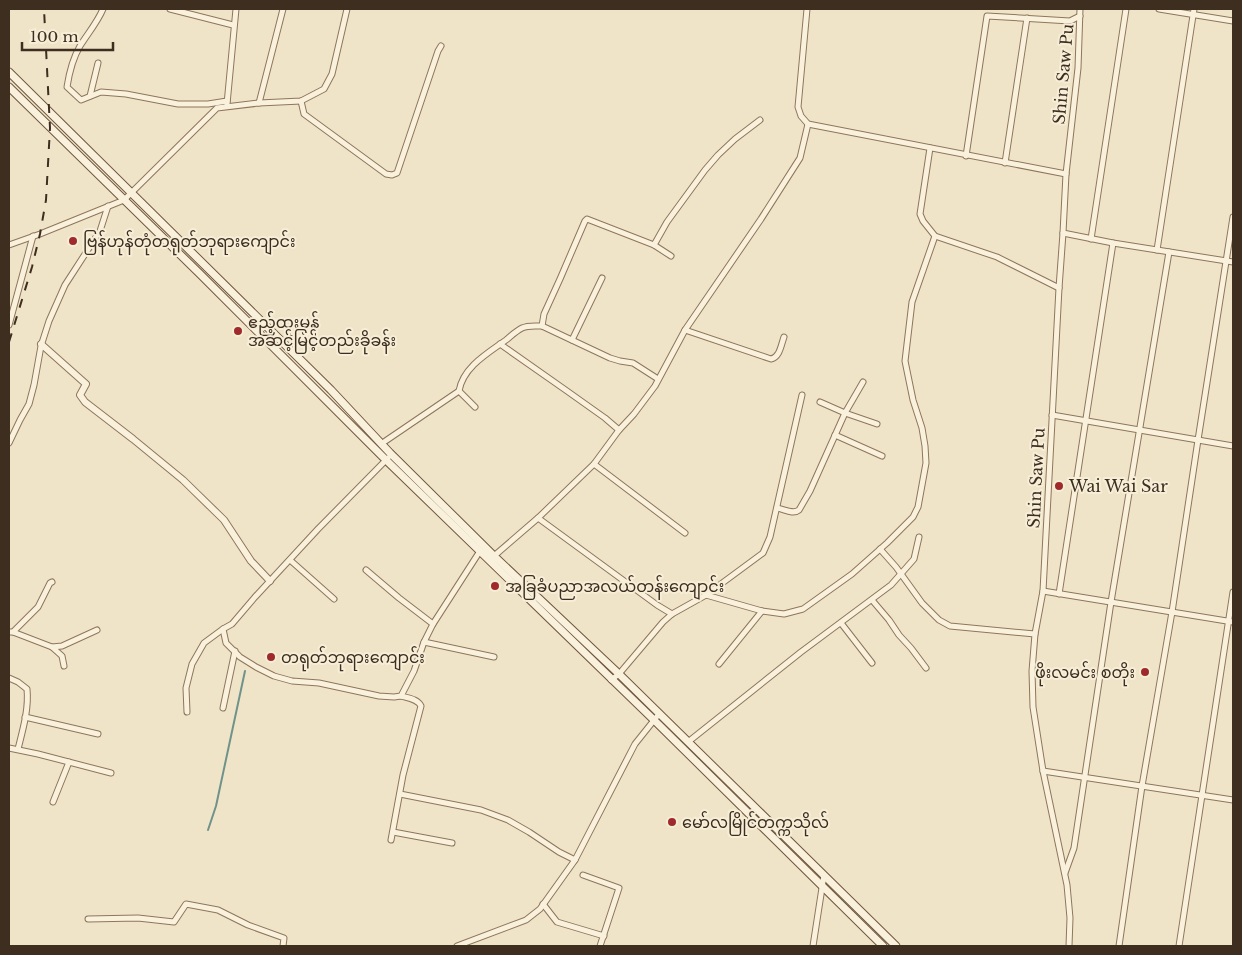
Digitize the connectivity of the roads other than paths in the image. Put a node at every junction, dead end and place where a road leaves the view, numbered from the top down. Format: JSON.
{"nodes":[{"id":1,"x":103,"y":9,"type":"edge"},
{"id":2,"x":170,"y":9,"type":"edge"},
{"id":3,"x":236,"y":9,"type":"edge"},
{"id":4,"x":283,"y":9,"type":"edge"},
{"id":5,"x":347,"y":9,"type":"edge"},
{"id":6,"x":807,"y":9,"type":"edge"},
{"id":7,"x":1080,"y":9,"type":"edge"},
{"id":8,"x":1126,"y":9,"type":"edge"},
{"id":9,"x":1159,"y":9,"type":"edge"},
{"id":10,"x":1194,"y":11,"type":"edge"},
{"id":11,"x":1080,"y":16,"type":"junction"},
{"id":12,"x":1027,"y":18,"type":"junction"},
{"id":13,"x":1233,"y":21,"type":"edge"},
{"id":14,"x":234,"y":25,"type":"junction"},
{"id":15,"x":442,"y":46,"type":"dead end"},
{"id":16,"x":98,"y":63,"type":"dead end"},
{"id":17,"x":9,"y":72,"type":"edge"},
{"id":18,"x":9,"y":87,"type":"edge"},
{"id":19,"x":90,"y":96,"type":"junction"},
{"id":20,"x":301,"y":102,"type":"junction"},
{"id":21,"x":259,"y":103,"type":"junction"},
{"id":22,"x":226,"y":104,"type":"junction"},
{"id":23,"x":760,"y":120,"type":"dead end"},
{"id":24,"x":808,"y":124,"type":"junction"},
{"id":25,"x":930,"y":148,"type":"junction"},
{"id":26,"x":966,"y":156,"type":"junction"},
{"id":27,"x":1005,"y":163,"type":"junction"},
{"id":28,"x":1066,"y":174,"type":"junction"},
{"id":29,"x":131,"y":192,"type":"junction"},
{"id":30,"x":124,"y":200,"type":"junction"},
{"id":31,"x":108,"y":206,"type":"junction"},
{"id":32,"x":1233,"y":218,"type":"edge"},
{"id":33,"x":1063,"y":233,"type":"junction"},
{"id":34,"x":33,"y":236,"type":"junction"},
{"id":35,"x":935,"y":236,"type":"junction"},
{"id":36,"x":1091,"y":238,"type":"junction"},
{"id":37,"x":1113,"y":243,"type":"junction"},
{"id":38,"x":9,"y":245,"type":"edge"},
{"id":39,"x":654,"y":245,"type":"junction"},
{"id":40,"x":1157,"y":250,"type":"junction"},
{"id":41,"x":1169,"y":252,"type":"junction"},
{"id":42,"x":671,"y":256,"type":"dead end"},
{"id":43,"x":1230,"y":262,"type":"edge"},
{"id":44,"x":602,"y":278,"type":"dead end"},
{"id":45,"x":1059,"y":288,"type":"junction"},
{"id":46,"x":9,"y":325,"type":"edge"},
{"id":47,"x":542,"y":326,"type":"junction"},
{"id":48,"x":685,"y":330,"type":"junction"},
{"id":49,"x":784,"y":337,"type":"dead end"},
{"id":50,"x":572,"y":340,"type":"junction"},
{"id":51,"x":41,"y":344,"type":"junction"},
{"id":52,"x":500,"y":344,"type":"junction"},
{"id":53,"x":658,"y":379,"type":"junction"},
{"id":54,"x":863,"y":382,"type":"dead end"},
{"id":55,"x":459,"y":391,"type":"junction"},
{"id":56,"x":802,"y":395,"type":"dead end"},
{"id":57,"x":820,"y":402,"type":"dead end"},
{"id":58,"x":475,"y":407,"type":"dead end"},
{"id":59,"x":845,"y":413,"type":"junction"},
{"id":60,"x":1052,"y":415,"type":"junction"},
{"id":61,"x":1085,"y":421,"type":"junction"},
{"id":62,"x":877,"y":424,"type":"dead end"},
{"id":63,"x":619,"y":430,"type":"junction"},
{"id":64,"x":1140,"y":430,"type":"junction"},
{"id":65,"x":835,"y":436,"type":"junction"},
{"id":66,"x":1198,"y":440,"type":"junction"},
{"id":67,"x":9,"y":443,"type":"edge"},
{"id":68,"x":381,"y":444,"type":"junction"},
{"id":69,"x":1233,"y":446,"type":"edge"},
{"id":70,"x":882,"y":456,"type":"dead end"},
{"id":71,"x":388,"y":457,"type":"junction"},
{"id":72,"x":594,"y":464,"type":"junction"},
{"id":73,"x":777,"y":508,"type":"junction"},
{"id":74,"x":538,"y":518,"type":"junction"},
{"id":75,"x":685,"y":533,"type":"dead end"},
{"id":76,"x":919,"y":537,"type":"dead end"},
{"id":77,"x":880,"y":549,"type":"junction"},
{"id":78,"x":480,"y":551,"type":"junction"},
{"id":79,"x":494,"y":556,"type":"junction"},
{"id":80,"x":290,"y":560,"type":"junction"},
{"id":81,"x":366,"y":570,"type":"dead end"},
{"id":82,"x":901,"y":575,"type":"junction"},
{"id":83,"x":270,"y":581,"type":"junction"},
{"id":84,"x":52,"y":582,"type":"dead end"},
{"id":85,"x":1043,"y":592,"type":"junction"},
{"id":86,"x":1233,"y":592,"type":"edge"},
{"id":87,"x":1059,"y":594,"type":"junction"},
{"id":88,"x":706,"y":595,"type":"junction"},
{"id":89,"x":334,"y":599,"type":"dead end"},
{"id":90,"x":872,"y":600,"type":"junction"},
{"id":91,"x":1111,"y":602,"type":"junction"},
{"id":92,"x":762,"y":611,"type":"junction"},
{"id":93,"x":1172,"y":612,"type":"junction"},
{"id":94,"x":672,"y":614,"type":"junction"},
{"id":95,"x":1231,"y":622,"type":"edge"},
{"id":96,"x":841,"y":623,"type":"junction"},
{"id":97,"x":433,"y":624,"type":"junction"},
{"id":98,"x":97,"y":630,"type":"dead end"},
{"id":99,"x":223,"y":630,"type":"junction"},
{"id":100,"x":11,"y":632,"type":"edge"},
{"id":101,"x":1035,"y":634,"type":"junction"},
{"id":102,"x":424,"y":642,"type":"junction"},
{"id":103,"x":52,"y":647,"type":"junction"},
{"id":104,"x":235,"y":652,"type":"junction"},
{"id":105,"x":494,"y":657,"type":"dead end"},
{"id":106,"x":872,"y":663,"type":"dead end"},
{"id":107,"x":719,"y":664,"type":"dead end"},
{"id":108,"x":64,"y":666,"type":"dead end"},
{"id":109,"x":926,"y":668,"type":"dead end"},
{"id":110,"x":619,"y":674,"type":"junction"},
{"id":111,"x":9,"y":678,"type":"edge"},
{"id":112,"x":611,"y":680,"type":"junction"},
{"id":113,"x":401,"y":696,"type":"junction"},
{"id":114,"x":222,"y":708,"type":"dead end"},
{"id":115,"x":186,"y":712,"type":"dead end"},
{"id":116,"x":659,"y":714,"type":"junction"},
{"id":117,"x":25,"y":717,"type":"junction"},
{"id":118,"x":654,"y":720,"type":"junction"},
{"id":119,"x":98,"y":734,"type":"dead end"},
{"id":120,"x":688,"y":742,"type":"junction"},
{"id":121,"x":9,"y":748,"type":"edge"},
{"id":122,"x":18,"y":749,"type":"junction"},
{"id":123,"x":69,"y":762,"type":"junction"},
{"id":124,"x":1043,"y":771,"type":"junction"},
{"id":125,"x":111,"y":774,"type":"dead end"},
{"id":126,"x":1084,"y":777,"type":"junction"},
{"id":127,"x":1142,"y":786,"type":"junction"},
{"id":128,"x":400,"y":794,"type":"junction"},
{"id":129,"x":1203,"y":795,"type":"junction"},
{"id":130,"x":1233,"y":800,"type":"edge"},
{"id":131,"x":53,"y":802,"type":"dead end"},
{"id":132,"x":393,"y":832,"type":"junction"},
{"id":133,"x":391,"y":840,"type":"dead end"},
{"id":134,"x":452,"y":843,"type":"dead end"},
{"id":135,"x":575,"y":860,"type":"junction"},
{"id":136,"x":1065,"y":874,"type":"junction"},
{"id":137,"x":583,"y":875,"type":"dead end"},
{"id":138,"x":824,"y":875,"type":"junction"},
{"id":139,"x":822,"y":886,"type":"junction"},
{"id":140,"x":543,"y":904,"type":"junction"},
{"id":141,"x":88,"y":919,"type":"dead end"},
{"id":142,"x":604,"y":936,"type":"junction"},
{"id":143,"x":283,"y":946,"type":"edge"},
{"id":144,"x":457,"y":946,"type":"edge"},
{"id":145,"x":600,"y":946,"type":"edge"},
{"id":146,"x":813,"y":946,"type":"edge"},
{"id":147,"x":883,"y":946,"type":"edge"},
{"id":148,"x":896,"y":946,"type":"edge"},
{"id":149,"x":1069,"y":946,"type":"edge"},
{"id":150,"x":1119,"y":946,"type":"edge"},
{"id":151,"x":1180,"y":946,"type":"edge"}],
"edges":[{"from":1,"to":19,"type":"street"},
{"from":2,"to":14,"type":"street"},
{"from":3,"to":14,"type":"street"},
{"from":4,"to":21,"type":"street"},
{"from":5,"to":20,"type":"street"},
{"from":6,"to":24,"type":"street"},
{"from":7,"to":11,"type":"street","name":"Shin Saw Pu"},
{"from":8,"to":36,"type":"street"},
{"from":9,"to":10,"type":"street"},
{"from":10,"to":13,"type":"street"},
{"from":10,"to":40,"type":"street"},
{"from":11,"to":12,"type":"street"},
{"from":11,"to":28,"type":"street","name":"Shin Saw Pu"},
{"from":12,"to":26,"type":"street"},
{"from":12,"to":27,"type":"street"},
{"from":14,"to":22,"type":"street"},
{"from":15,"to":20,"type":"street"},
{"from":16,"to":19,"type":"street"},
{"from":17,"to":29,"type":"main road"},
{"from":18,"to":30,"type":"main road"},
{"from":19,"to":22,"type":"street"},
{"from":20,"to":21,"type":"street"},
{"from":21,"to":22,"type":"street"},
{"from":22,"to":29,"type":"street"},
{"from":23,"to":39,"type":"street"},
{"from":24,"to":25,"type":"street"},
{"from":24,"to":48,"type":"street"},
{"from":25,"to":26,"type":"street"},
{"from":25,"to":35,"type":"street"},
{"from":26,"to":27,"type":"street"},
{"from":27,"to":28,"type":"street"},
{"from":28,"to":33,"type":"street","name":"Shin Saw Pu"},
{"from":29,"to":30,"type":"street"},
{"from":29,"to":68,"type":"main road"},
{"from":30,"to":31,"type":"street"},
{"from":30,"to":71,"type":"main road"},
{"from":31,"to":34,"type":"street"},
{"from":31,"to":51,"type":"street"},
{"from":32,"to":43,"type":"street"},
{"from":33,"to":36,"type":"street"},
{"from":33,"to":45,"type":"street","name":"Shin Saw Pu"},
{"from":34,"to":38,"type":"street"},
{"from":34,"to":46,"type":"street"},
{"from":35,"to":45,"type":"street"},
{"from":35,"to":77,"type":"street"},
{"from":36,"to":37,"type":"street"},
{"from":37,"to":40,"type":"street"},
{"from":37,"to":61,"type":"street"},
{"from":39,"to":42,"type":"street"},
{"from":39,"to":47,"type":"street"},
{"from":40,"to":41,"type":"street"},
{"from":41,"to":43,"type":"street"},
{"from":41,"to":64,"type":"street"},
{"from":43,"to":66,"type":"street"},
{"from":44,"to":50,"type":"street"},
{"from":45,"to":60,"type":"street","name":"Shin Saw Pu"},
{"from":47,"to":50,"type":"street"},
{"from":47,"to":52,"type":"street"},
{"from":48,"to":49,"type":"street"},
{"from":48,"to":53,"type":"street"},
{"from":50,"to":53,"type":"street"},
{"from":51,"to":67,"type":"street"},
{"from":51,"to":83,"type":"street"},
{"from":52,"to":55,"type":"street"},
{"from":52,"to":63,"type":"street"},
{"from":53,"to":63,"type":"street"},
{"from":54,"to":59,"type":"street"},
{"from":55,"to":58,"type":"street"},
{"from":55,"to":68,"type":"street"},
{"from":56,"to":73,"type":"street"},
{"from":57,"to":59,"type":"street"},
{"from":59,"to":62,"type":"street"},
{"from":59,"to":65,"type":"street"},
{"from":60,"to":61,"type":"street"},
{"from":60,"to":85,"type":"street","name":"Shin Saw Pu"},
{"from":61,"to":64,"type":"street"},
{"from":61,"to":87,"type":"street"},
{"from":63,"to":72,"type":"street"},
{"from":64,"to":66,"type":"street"},
{"from":64,"to":91,"type":"street"},
{"from":65,"to":70,"type":"street"},
{"from":65,"to":73,"type":"street"},
{"from":66,"to":69,"type":"street"},
{"from":66,"to":93,"type":"street"},
{"from":68,"to":71,"type":"main road"},
{"from":71,"to":78,"type":"main road"},
{"from":71,"to":79,"type":"main road"},
{"from":71,"to":80,"type":"street"},
{"from":72,"to":74,"type":"street"},
{"from":72,"to":75,"type":"street"},
{"from":73,"to":88,"type":"street"},
{"from":74,"to":79,"type":"street"},
{"from":74,"to":94,"type":"street"},
{"from":76,"to":82,"type":"street"},
{"from":77,"to":82,"type":"street"},
{"from":77,"to":92,"type":"street"},
{"from":78,"to":97,"type":"street"},
{"from":78,"to":112,"type":"main road"},
{"from":79,"to":110,"type":"main road"},
{"from":80,"to":83,"type":"street"},
{"from":80,"to":89,"type":"street"},
{"from":81,"to":97,"type":"street"},
{"from":82,"to":90,"type":"street"},
{"from":82,"to":101,"type":"street"},
{"from":83,"to":99,"type":"street"},
{"from":84,"to":100,"type":"street"},
{"from":85,"to":87,"type":"street"},
{"from":85,"to":101,"type":"street","name":"Shin Saw Pu"},
{"from":86,"to":95,"type":"street"},
{"from":87,"to":91,"type":"street"},
{"from":88,"to":92,"type":"street"},
{"from":88,"to":94,"type":"street"},
{"from":90,"to":96,"type":"street"},
{"from":90,"to":109,"type":"street"},
{"from":91,"to":93,"type":"street"},
{"from":91,"to":126,"type":"street"},
{"from":92,"to":107,"type":"street"},
{"from":93,"to":95,"type":"street"},
{"from":93,"to":127,"type":"street"},
{"from":94,"to":110,"type":"street"},
{"from":95,"to":129,"type":"street"},
{"from":96,"to":106,"type":"street"},
{"from":96,"to":120,"type":"street"},
{"from":97,"to":102,"type":"street"},
{"from":98,"to":103,"type":"street"},
{"from":99,"to":104,"type":"street"},
{"from":99,"to":115,"type":"street"},
{"from":100,"to":103,"type":"street"},
{"from":101,"to":124,"type":"street","name":"Shin Saw Pu"},
{"from":102,"to":105,"type":"street"},
{"from":102,"to":113,"type":"street"},
{"from":103,"to":108,"type":"street"},
{"from":104,"to":113,"type":"street"},
{"from":104,"to":114,"type":"street"},
{"from":110,"to":112,"type":"street"},
{"from":110,"to":116,"type":"main road"},
{"from":111,"to":117,"type":"street"},
{"from":112,"to":118,"type":"main road"},
{"from":113,"to":128,"type":"street"},
{"from":116,"to":118,"type":"street"},
{"from":116,"to":120,"type":"main road"},
{"from":117,"to":119,"type":"street"},
{"from":117,"to":122,"type":"street"},
{"from":118,"to":135,"type":"street"},
{"from":118,"to":139,"type":"main road"},
{"from":120,"to":138,"type":"main road"},
{"from":121,"to":122,"type":"street"},
{"from":122,"to":123,"type":"street"},
{"from":123,"to":125,"type":"street"},
{"from":123,"to":131,"type":"street"},
{"from":124,"to":126,"type":"street"},
{"from":124,"to":136,"type":"street","name":"Shin Saw Pu"},
{"from":126,"to":127,"type":"street"},
{"from":126,"to":136,"type":"street"},
{"from":127,"to":129,"type":"street"},
{"from":127,"to":150,"type":"street"},
{"from":128,"to":132,"type":"street"},
{"from":128,"to":135,"type":"street"},
{"from":129,"to":130,"type":"street"},
{"from":129,"to":151,"type":"street"},
{"from":132,"to":133,"type":"street"},
{"from":132,"to":134,"type":"street"},
{"from":135,"to":140,"type":"street"},
{"from":136,"to":149,"type":"street","name":"Shin Saw Pu"},
{"from":137,"to":142,"type":"street"},
{"from":138,"to":139,"type":"street"},
{"from":138,"to":148,"type":"main road"},
{"from":139,"to":146,"type":"street"},
{"from":139,"to":147,"type":"main road"},
{"from":140,"to":142,"type":"street"},
{"from":140,"to":144,"type":"street"},
{"from":141,"to":143,"type":"street"},
{"from":142,"to":145,"type":"street"}]}
